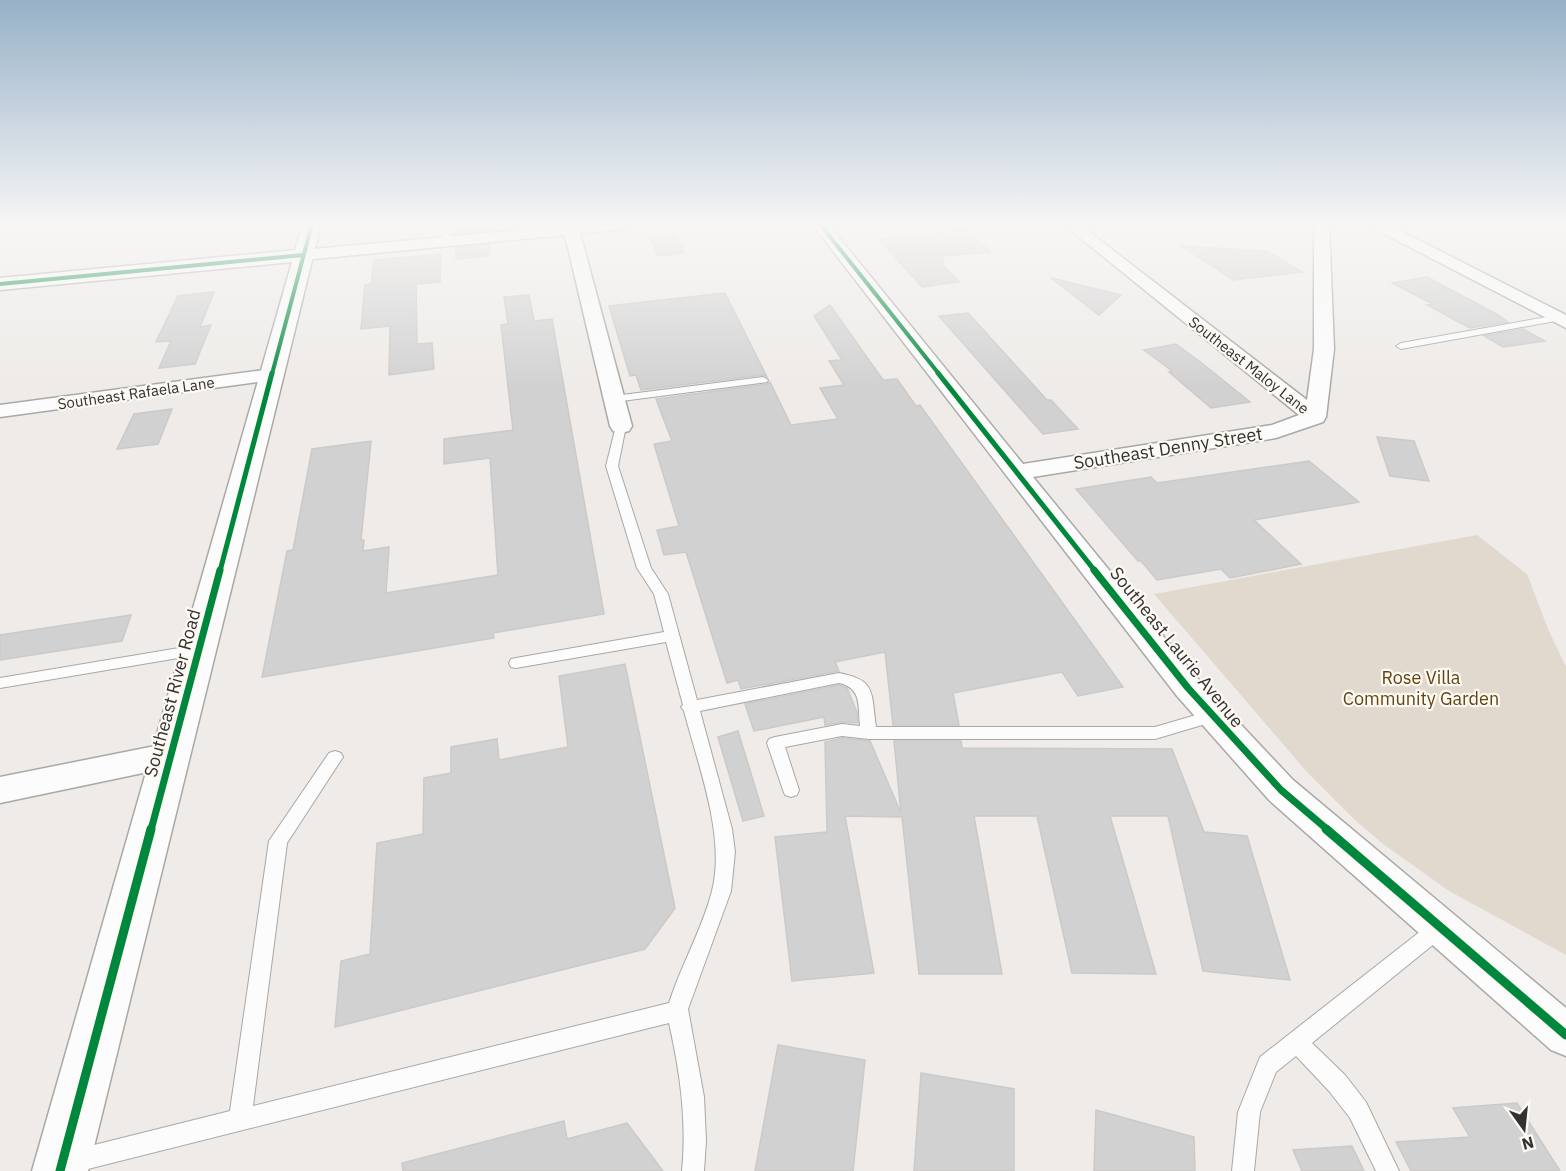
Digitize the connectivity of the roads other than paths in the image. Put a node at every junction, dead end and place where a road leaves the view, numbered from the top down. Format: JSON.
{"nodes":[{"id":1,"x":56,"y":279,"type":"edge"},
{"id":2,"x":297,"y":279,"type":"edge"},
{"id":3,"x":584,"y":279,"type":"edge"},
{"id":4,"x":864,"y":279,"type":"edge"},
{"id":5,"x":1139,"y":279,"type":"edge"},
{"id":6,"x":1322,"y":279,"type":"edge"},
{"id":7,"x":1482,"y":279,"type":"edge"},
{"id":8,"x":0,"y":284,"type":"edge"},
{"id":9,"x":1562,"y":320,"type":"edge"},
{"id":10,"x":1401,"y":346,"type":"dead end"},
{"id":11,"x":272,"y":375,"type":"junction"},
{"id":12,"x":763,"y":380,"type":"dead end"},
{"id":13,"x":614,"y":399,"type":"junction"},
{"id":14,"x":0,"y":411,"type":"edge"},
{"id":15,"x":1315,"y":417,"type":"junction"},
{"id":16,"x":621,"y":426,"type":"joint"},
{"id":17,"x":1018,"y":472,"type":"junction"},
{"id":18,"x":670,"y":636,"type":"junction"},
{"id":19,"x":199,"y":650,"type":"junction"},
{"id":20,"x":516,"y":663,"type":"dead end"},
{"id":21,"x":0,"y":683,"type":"edge"},
{"id":22,"x":689,"y":707,"type":"junction"},
{"id":23,"x":1213,"y":716,"type":"junction"},
{"id":24,"x":869,"y":733,"type":"junction"},
{"id":25,"x":170,"y":756,"type":"junction"},
{"id":26,"x":335,"y":757,"type":"dead end"},
{"id":27,"x":0,"y":790,"type":"edge"},
{"id":28,"x":791,"y":790,"type":"dead end"},
{"id":29,"x":1441,"y":927,"type":"junction"},
{"id":30,"x":677,"y":1011,"type":"junction"},
{"id":31,"x":1566,"y":1035,"type":"edge"},
{"id":32,"x":1297,"y":1042,"type":"junction"},
{"id":33,"x":240,"y":1120,"type":"junction"},
{"id":34,"x":61,"y":1168,"type":"edge"},
{"id":35,"x":693,"y":1171,"type":"edge"},
{"id":36,"x":1243,"y":1171,"type":"edge"},
{"id":37,"x":1388,"y":1171,"type":"edge"}],
"edges":[{"from":1,"to":8,"type":"street"},
{"from":2,"to":11,"type":"street","name":"Southeast River Road"},
{"from":3,"to":13,"type":"street"},
{"from":4,"to":17,"type":"street","name":"Southeast Laurie Avenue"},
{"from":5,"to":15,"type":"street","name":"Southeast Maloy Lane"},
{"from":6,"to":15,"type":"street"},
{"from":7,"to":9,"type":"street"},
{"from":9,"to":10,"type":"lane"},
{"from":11,"to":14,"type":"street","name":"Southeast Rafaela Lane"},
{"from":11,"to":19,"type":"street","name":"Southeast River Road"},
{"from":12,"to":13,"type":"lane"},
{"from":13,"to":16,"type":"street"},
{"from":15,"to":17,"type":"street","name":"Southeast Denny Street"},
{"from":16,"to":18,"type":"lane"},
{"from":17,"to":23,"type":"street","name":"Southeast Laurie Avenue"},
{"from":18,"to":20,"type":"lane"},
{"from":18,"to":22,"type":"lane"},
{"from":19,"to":21,"type":"lane"},
{"from":19,"to":25,"type":"street","name":"Southeast River Road"},
{"from":22,"to":24,"type":"lane"},
{"from":22,"to":30,"type":"lane"},
{"from":23,"to":24,"type":"lane"},
{"from":23,"to":29,"type":"street","name":"Southeast Laurie Avenue"},
{"from":24,"to":28,"type":"lane"},
{"from":25,"to":27,"type":"street"},
{"from":25,"to":34,"type":"street","name":"Southeast River Road"},
{"from":26,"to":33,"type":"lane"},
{"from":29,"to":31,"type":"street","name":"Southeast Laurie Avenue"},
{"from":29,"to":32,"type":"lane"},
{"from":30,"to":33,"type":"lane"},
{"from":30,"to":35,"type":"lane"},
{"from":32,"to":36,"type":"lane"},
{"from":32,"to":37,"type":"lane"},
{"from":33,"to":34,"type":"lane"}]}
